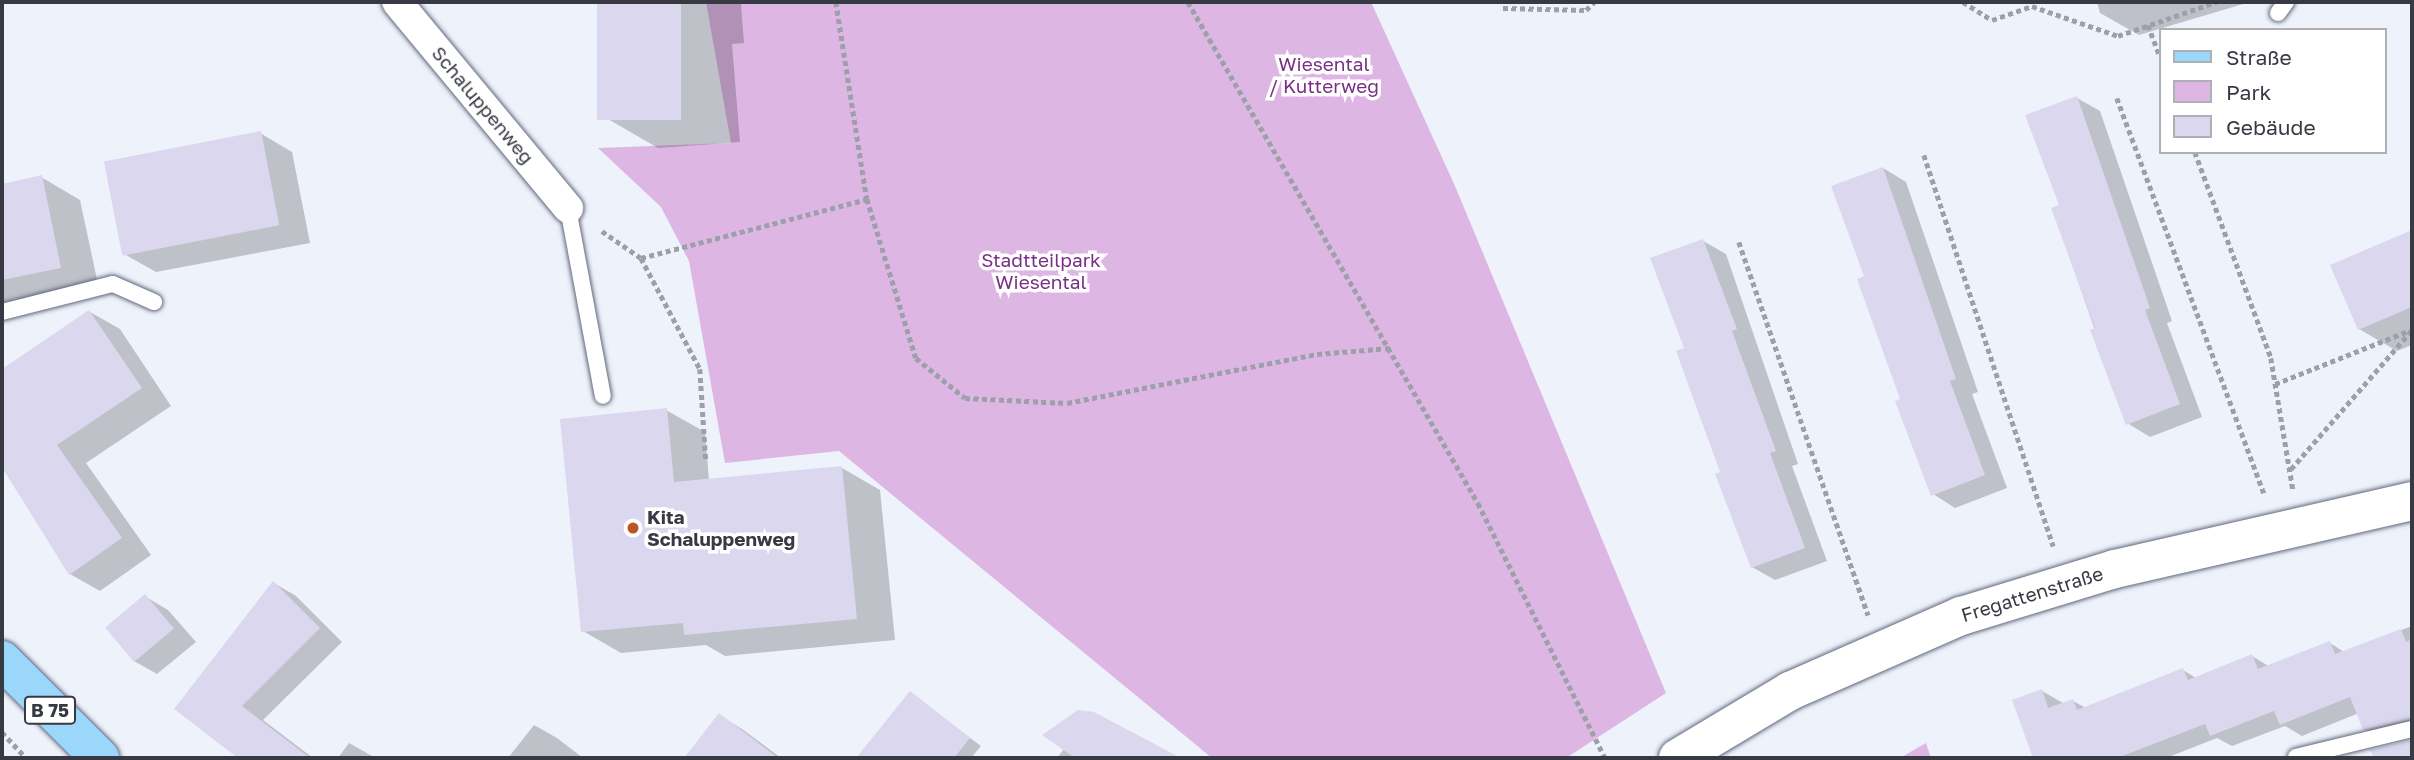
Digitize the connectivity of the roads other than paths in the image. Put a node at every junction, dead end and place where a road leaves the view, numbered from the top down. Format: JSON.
{"nodes":[{"id":1,"x":397,"y":2,"type":"edge"},
{"id":2,"x":568,"y":208,"type":"joint"},
{"id":3,"x":154,"y":302,"type":"dead end"},
{"id":4,"x":2,"y":312,"type":"edge"},
{"id":5,"x":603,"y":396,"type":"dead end"},
{"id":6,"x":2412,"y":501,"type":"edge"},
{"id":7,"x":2,"y":660,"type":"edge"},
{"id":8,"x":2412,"y":729,"type":"edge"},
{"id":9,"x":2295,"y":757,"type":"edge"},
{"id":10,"x":100,"y":758,"type":"edge"},
{"id":11,"x":1678,"y":758,"type":"edge"}],
"edges":[{"from":1,"to":2,"type":"street","name":"Schaluppenweg"},
{"from":2,"to":5,"type":"lane"},
{"from":3,"to":4,"type":"lane"},
{"from":6,"to":11,"type":"street","name":"Fregattenstraße"},
{"from":7,"to":10,"type":"main road","number":"B 75"},
{"from":8,"to":9,"type":"lane"}]}
